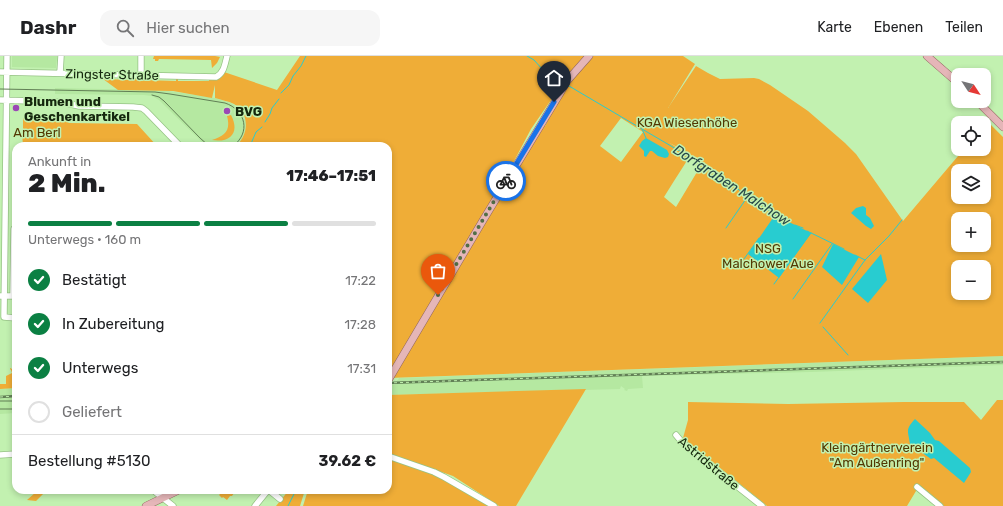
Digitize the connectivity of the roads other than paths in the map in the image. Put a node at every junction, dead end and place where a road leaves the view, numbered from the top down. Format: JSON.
{"nodes":[{"id":1,"x":7,"y":56,"type":"edge"},
{"id":2,"x":61,"y":56,"type":"edge"},
{"id":3,"x":140,"y":56,"type":"edge"},
{"id":4,"x":227,"y":56,"type":"edge"},
{"id":5,"x":589,"y":56,"type":"edge"},
{"id":6,"x":927,"y":56,"type":"edge"},
{"id":7,"x":0,"y":72,"type":"edge"},
{"id":8,"x":7,"y":72,"type":"junction"},
{"id":9,"x":60,"y":73,"type":"junction"},
{"id":10,"x":141,"y":75,"type":"junction"},
{"id":11,"x":951,"y":77,"type":"edge"},
{"id":12,"x":0,"y":100,"type":"edge"},
{"id":13,"x":7,"y":100,"type":"junction"},
{"id":14,"x":984,"y":108,"type":"edge"},
{"id":15,"x":1003,"y":127,"type":"edge"},
{"id":16,"x":176,"y":142,"type":"edge"},
{"id":17,"x":3,"y":200,"type":"edge"},
{"id":18,"x":5,"y":229,"type":"junction"},
{"id":19,"x":12,"y":229,"type":"edge"},
{"id":20,"x":2,"y":296,"type":"edge"},
{"id":21,"x":12,"y":318,"type":"edge"},
{"id":22,"x":392,"y":374,"type":"edge"},
{"id":23,"x":676,"y":435,"type":"dead end"},
{"id":24,"x":12,"y":454,"type":"edge"},
{"id":25,"x":0,"y":455,"type":"edge"},
{"id":26,"x":392,"y":458,"type":"edge"},
{"id":27,"x":917,"y":487,"type":"dead end"},
{"id":28,"x":158,"y":494,"type":"edge"},
{"id":29,"x":170,"y":494,"type":"edge"},
{"id":30,"x":265,"y":494,"type":"edge"},
{"id":31,"x":273,"y":494,"type":"edge"},
{"id":32,"x":162,"y":498,"type":"junction"},
{"id":33,"x":280,"y":499,"type":"dead end"},
{"id":34,"x":146,"y":506,"type":"edge"},
{"id":35,"x":173,"y":506,"type":"edge"},
{"id":36,"x":255,"y":506,"type":"edge"},
{"id":37,"x":494,"y":506,"type":"edge"},
{"id":38,"x":762,"y":506,"type":"edge"},
{"id":39,"x":940,"y":506,"type":"edge"}],
"edges":[{"from":1,"to":8,"type":"street"},
{"from":2,"to":9,"type":"street"},
{"from":3,"to":10,"type":"street"},
{"from":4,"to":10,"type":"street","name":"Zingster Straße"},
{"from":5,"to":22,"type":"main road"},
{"from":6,"to":11,"type":"main road"},
{"from":7,"to":8,"type":"street","name":"Zingster Straße"},
{"from":8,"to":9,"type":"street","name":"Zingster Straße"},
{"from":8,"to":13,"type":"street"},
{"from":9,"to":10,"type":"street","name":"Zingster Straße"},
{"from":12,"to":13,"type":"street"},
{"from":13,"to":16,"type":"street"},
{"from":13,"to":17,"type":"street"},
{"from":14,"to":15,"type":"main road"},
{"from":17,"to":18,"type":"street"},
{"from":18,"to":19,"type":"street"},
{"from":18,"to":20,"type":"street"},
{"from":20,"to":21,"type":"street"},
{"from":23,"to":38,"type":"street","name":"Astridstraße"},
{"from":24,"to":25,"type":"street"},
{"from":26,"to":37,"type":"street"},
{"from":27,"to":39,"type":"street"},
{"from":28,"to":32,"type":"street"},
{"from":29,"to":32,"type":"main road"},
{"from":30,"to":36,"type":"street"},
{"from":31,"to":33,"type":"street"},
{"from":32,"to":34,"type":"main road"},
{"from":32,"to":35,"type":"street"}]}
